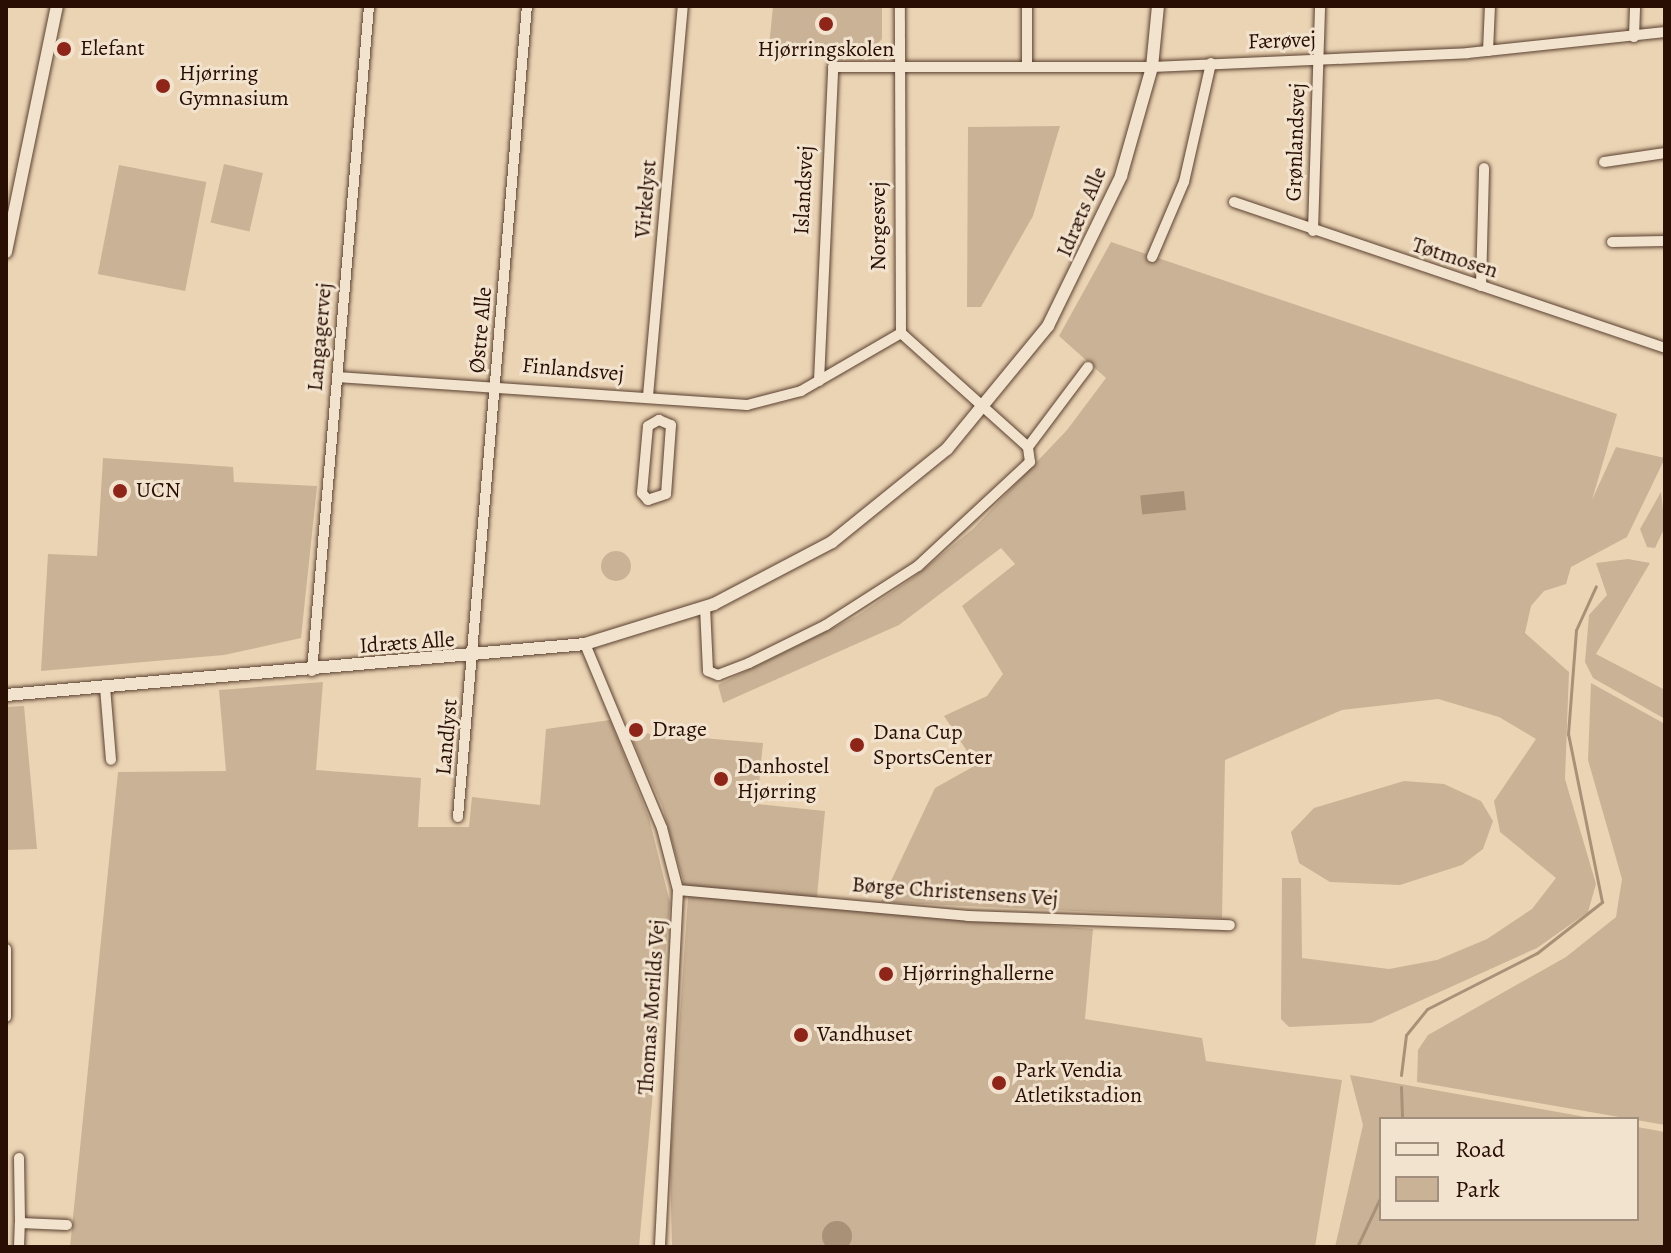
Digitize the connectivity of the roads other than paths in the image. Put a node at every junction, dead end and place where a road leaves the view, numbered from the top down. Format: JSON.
{"nodes":[{"id":1,"x":57,"y":6,"type":"edge"},
{"id":2,"x":369,"y":6,"type":"edge"},
{"id":3,"x":527,"y":6,"type":"edge"},
{"id":4,"x":683,"y":6,"type":"edge"},
{"id":5,"x":900,"y":6,"type":"edge"},
{"id":6,"x":1027,"y":6,"type":"edge"},
{"id":7,"x":1158,"y":6,"type":"edge"},
{"id":8,"x":1320,"y":6,"type":"edge"},
{"id":9,"x":1490,"y":6,"type":"edge"},
{"id":10,"x":1635,"y":6,"type":"edge"},
{"id":11,"x":1665,"y":32,"type":"edge"},
{"id":12,"x":1634,"y":37,"type":"junction"},
{"id":13,"x":1488,"y":51,"type":"junction"},
{"id":14,"x":1318,"y":60,"type":"junction"},
{"id":15,"x":1211,"y":63,"type":"junction"},
{"id":16,"x":900,"y":64,"type":"junction"},
{"id":17,"x":1027,"y":64,"type":"junction"},
{"id":18,"x":1152,"y":67,"type":"junction"},
{"id":19,"x":1665,"y":153,"type":"edge"},
{"id":20,"x":1604,"y":162,"type":"dead end"},
{"id":21,"x":1484,"y":168,"type":"dead end"},
{"id":22,"x":1234,"y":202,"type":"dead end"},
{"id":23,"x":1313,"y":231,"type":"junction"},
{"id":24,"x":1665,"y":241,"type":"edge"},
{"id":25,"x":1612,"y":242,"type":"dead end"},
{"id":26,"x":6,"y":252,"type":"edge"},
{"id":27,"x":1152,"y":257,"type":"dead end"},
{"id":28,"x":1481,"y":286,"type":"junction"},
{"id":29,"x":901,"y":333,"type":"junction"},
{"id":30,"x":1665,"y":348,"type":"edge"},
{"id":31,"x":1088,"y":367,"type":"dead end"},
{"id":32,"x":337,"y":377,"type":"junction"},
{"id":33,"x":819,"y":381,"type":"junction"},
{"id":34,"x":496,"y":383,"type":"junction"},
{"id":35,"x":648,"y":396,"type":"junction"},
{"id":36,"x":661,"y":397,"type":"junction"},
{"id":37,"x":984,"y":409,"type":"junction"},
{"id":38,"x":659,"y":420,"type":"junction"},
{"id":39,"x":1028,"y":447,"type":"junction"},
{"id":40,"x":705,"y":607,"type":"junction"},
{"id":41,"x":585,"y":644,"type":"junction"},
{"id":42,"x":474,"y":658,"type":"junction"},
{"id":43,"x":312,"y":671,"type":"junction"},
{"id":44,"x":105,"y":687,"type":"junction"},
{"id":45,"x":6,"y":695,"type":"edge"},
{"id":46,"x":111,"y":760,"type":"dead end"},
{"id":47,"x":458,"y":817,"type":"dead end"},
{"id":48,"x":678,"y":890,"type":"junction"},
{"id":49,"x":1230,"y":925,"type":"dead end"},
{"id":50,"x":6,"y":949,"type":"edge"},
{"id":51,"x":6,"y":1017,"type":"edge"},
{"id":52,"x":19,"y":1158,"type":"dead end"},
{"id":53,"x":20,"y":1223,"type":"junction"},
{"id":54,"x":67,"y":1225,"type":"dead end"},
{"id":55,"x":19,"y":1247,"type":"edge"},
{"id":56,"x":660,"y":1247,"type":"edge"}],
"edges":[{"from":1,"to":26,"type":"street"},
{"from":2,"to":32,"type":"street","name":"Langagervej"},
{"from":3,"to":34,"type":"street","name":"Østre Alle"},
{"from":4,"to":35,"type":"street","name":"Virkelyst"},
{"from":5,"to":16,"type":"street","name":"Norgesvej"},
{"from":6,"to":17,"type":"street"},
{"from":7,"to":18,"type":"street","name":"Idræts Alle"},
{"from":8,"to":14,"type":"street","name":"Grønlandsvej"},
{"from":9,"to":13,"type":"street"},
{"from":10,"to":12,"type":"street"},
{"from":11,"to":12,"type":"street","name":"Færøvej"},
{"from":12,"to":13,"type":"street","name":"Færøvej"},
{"from":13,"to":14,"type":"street","name":"Færøvej"},
{"from":14,"to":15,"type":"street","name":"Færøvej"},
{"from":14,"to":23,"type":"street","name":"Grønlandsvej"},
{"from":15,"to":18,"type":"street","name":"Færøvej"},
{"from":15,"to":27,"type":"street"},
{"from":16,"to":17,"type":"street","name":"Færøvej"},
{"from":16,"to":29,"type":"street","name":"Norgesvej"},
{"from":16,"to":33,"type":"street","name":"Islandsvej"},
{"from":17,"to":18,"type":"street","name":"Færøvej"},
{"from":18,"to":37,"type":"street","name":"Idræts Alle"},
{"from":19,"to":20,"type":"street"},
{"from":21,"to":28,"type":"street"},
{"from":22,"to":23,"type":"street","name":"Tøtmosen"},
{"from":23,"to":28,"type":"street","name":"Tøtmosen"},
{"from":24,"to":25,"type":"street"},
{"from":28,"to":30,"type":"street","name":"Tøtmosen"},
{"from":29,"to":33,"type":"street","name":"Finlandsvej"},
{"from":29,"to":37,"type":"street"},
{"from":31,"to":39,"type":"street"},
{"from":32,"to":34,"type":"street","name":"Finlandsvej"},
{"from":32,"to":43,"type":"street","name":"Langagervej"},
{"from":33,"to":36,"type":"street","name":"Finlandsvej"},
{"from":34,"to":35,"type":"street","name":"Finlandsvej"},
{"from":34,"to":42,"type":"street","name":"Østre Alle"},
{"from":35,"to":36,"type":"street","name":"Finlandsvej"},
{"from":36,"to":38,"type":"street"},
{"from":37,"to":39,"type":"street"},
{"from":37,"to":40,"type":"street","name":"Idræts Alle"},
{"from":38,"to":38,"type":"street"},
{"from":39,"to":40,"type":"street"},
{"from":40,"to":41,"type":"street","name":"Idræts Alle"},
{"from":41,"to":42,"type":"street","name":"Idræts Alle"},
{"from":41,"to":48,"type":"street","name":"Thomas Morilds Vej"},
{"from":42,"to":43,"type":"street","name":"Idræts Alle"},
{"from":42,"to":47,"type":"street","name":"Landlyst"},
{"from":43,"to":44,"type":"street","name":"Idræts Alle"},
{"from":44,"to":45,"type":"street","name":"Idræts Alle"},
{"from":44,"to":46,"type":"street"},
{"from":48,"to":49,"type":"street","name":"Børge Christensens Vej"},
{"from":48,"to":56,"type":"street","name":"Thomas Morilds Vej"},
{"from":50,"to":51,"type":"street"},
{"from":52,"to":53,"type":"street"},
{"from":53,"to":54,"type":"street"},
{"from":53,"to":55,"type":"street"}]}
